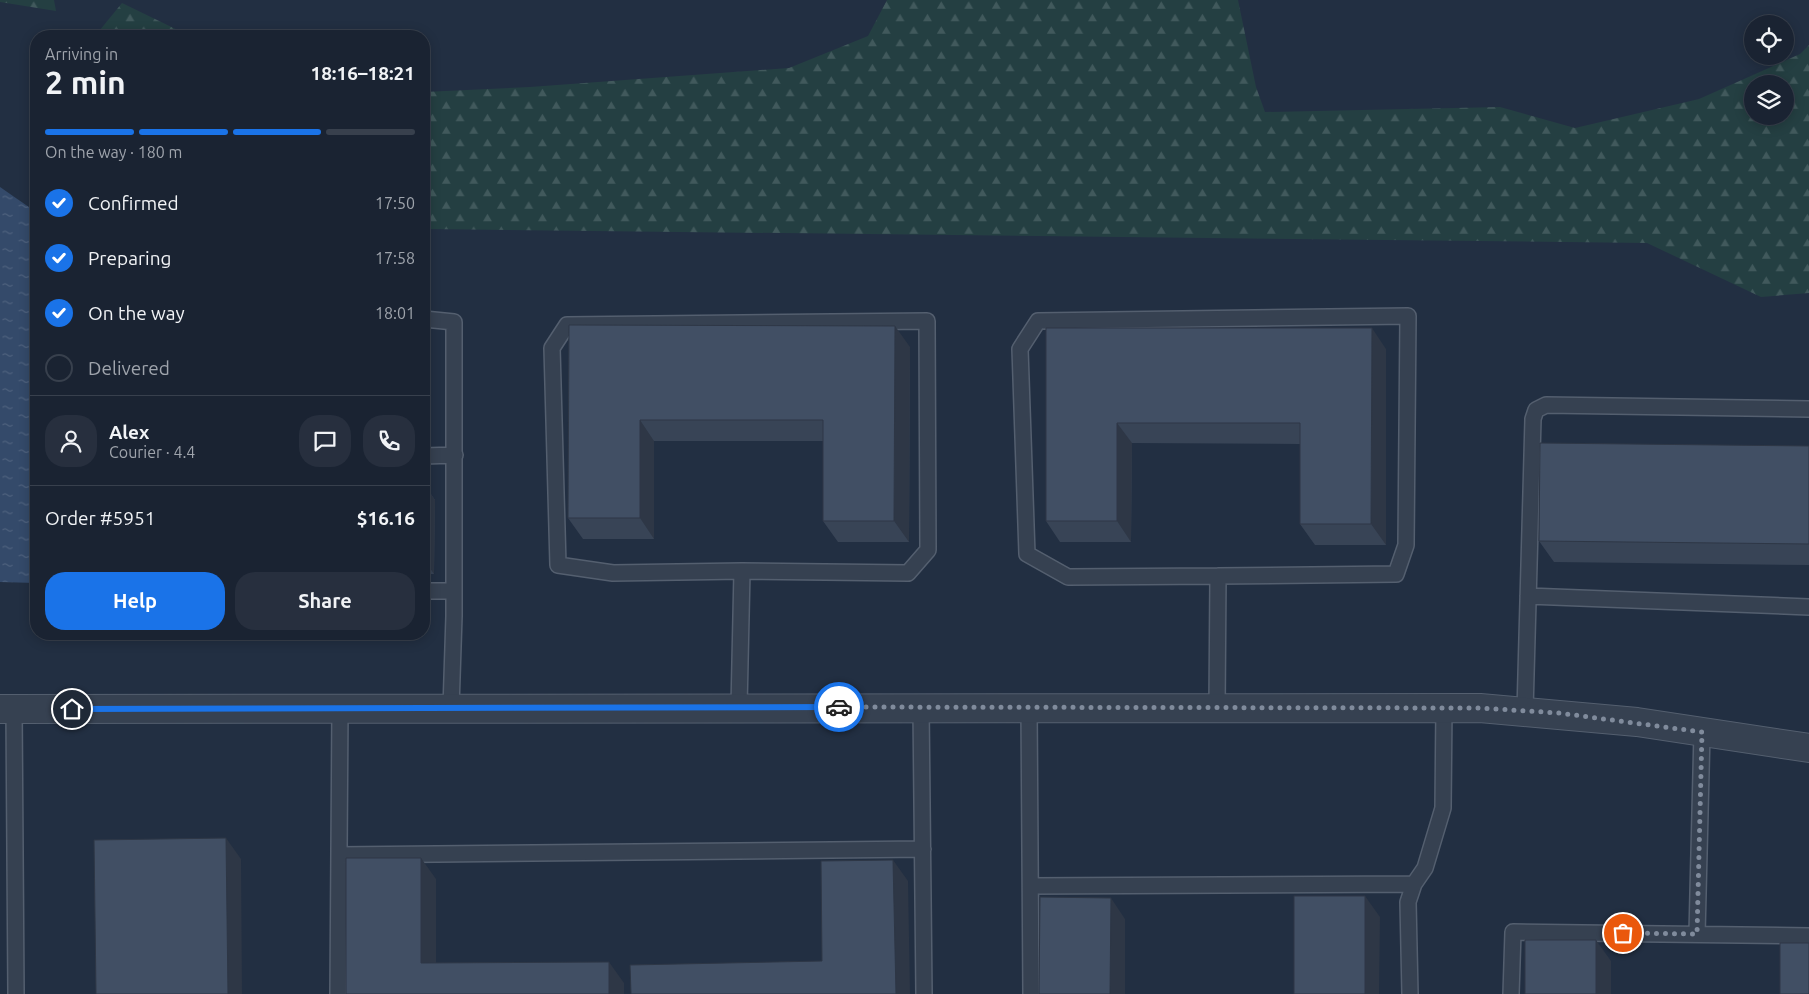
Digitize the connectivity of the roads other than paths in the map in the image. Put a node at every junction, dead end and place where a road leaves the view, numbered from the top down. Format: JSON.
{"nodes":[{"id":1,"x":430,"y":320,"type":"edge"},
{"id":2,"x":1809,"y":409,"type":"edge"},
{"id":3,"x":455,"y":455,"type":"junction"},
{"id":4,"x":430,"y":456,"type":"edge"},
{"id":5,"x":742,"y":571,"type":"junction"},
{"id":6,"x":1218,"y":576,"type":"junction"},
{"id":7,"x":430,"y":591,"type":"edge"},
{"id":8,"x":454,"y":591,"type":"junction"},
{"id":9,"x":1528,"y":596,"type":"junction"},
{"id":10,"x":1809,"y":607,"type":"edge"},
{"id":11,"x":739,"y":707,"type":"junction"},
{"id":12,"x":921,"y":707,"type":"junction"},
{"id":13,"x":1444,"y":707,"type":"junction"},
{"id":14,"x":340,"y":708,"type":"junction"},
{"id":15,"x":451,"y":708,"type":"junction"},
{"id":16,"x":1029,"y":708,"type":"junction"},
{"id":17,"x":1217,"y":708,"type":"junction"},
{"id":18,"x":7,"y":709,"type":"edge"},
{"id":19,"x":1525,"y":711,"type":"junction"},
{"id":20,"x":1702,"y":732,"type":"junction"},
{"id":21,"x":1809,"y":748,"type":"edge"},
{"id":22,"x":923,"y":849,"type":"junction"},
{"id":23,"x":339,"y":855,"type":"junction"},
{"id":24,"x":1414,"y":884,"type":"junction"},
{"id":25,"x":1031,"y":886,"type":"junction"},
{"id":26,"x":1697,"y":934,"type":"junction"},
{"id":27,"x":1809,"y":936,"type":"edge"},
{"id":28,"x":16,"y":994,"type":"edge"},
{"id":29,"x":338,"y":994,"type":"edge"},
{"id":30,"x":924,"y":994,"type":"edge"},
{"id":31,"x":1032,"y":994,"type":"edge"},
{"id":32,"x":1410,"y":994,"type":"edge"},
{"id":33,"x":1511,"y":994,"type":"edge"}],
"edges":[{"from":1,"to":3,"type":"lane"},
{"from":2,"to":9,"type":"lane"},
{"from":3,"to":4,"type":"lane"},
{"from":3,"to":8,"type":"lane"},
{"from":5,"to":5,"type":"lane"},
{"from":5,"to":11,"type":"lane"},
{"from":6,"to":6,"type":"lane"},
{"from":6,"to":17,"type":"lane"},
{"from":7,"to":8,"type":"lane"},
{"from":8,"to":15,"type":"lane"},
{"from":9,"to":10,"type":"lane"},
{"from":9,"to":19,"type":"lane"},
{"from":11,"to":12,"type":"street"},
{"from":11,"to":15,"type":"street"},
{"from":12,"to":16,"type":"street"},
{"from":12,"to":22,"type":"lane"},
{"from":13,"to":17,"type":"street"},
{"from":13,"to":19,"type":"street"},
{"from":13,"to":24,"type":"lane"},
{"from":14,"to":15,"type":"street"},
{"from":14,"to":18,"type":"street"},
{"from":14,"to":23,"type":"lane"},
{"from":16,"to":17,"type":"street"},
{"from":16,"to":25,"type":"lane"},
{"from":18,"to":28,"type":"lane"},
{"from":19,"to":20,"type":"street"},
{"from":20,"to":21,"type":"street"},
{"from":20,"to":26,"type":"lane"},
{"from":22,"to":23,"type":"lane"},
{"from":22,"to":30,"type":"lane"},
{"from":23,"to":29,"type":"lane"},
{"from":24,"to":25,"type":"lane"},
{"from":24,"to":32,"type":"lane"},
{"from":25,"to":31,"type":"lane"},
{"from":26,"to":27,"type":"lane"},
{"from":26,"to":33,"type":"lane"}]}
